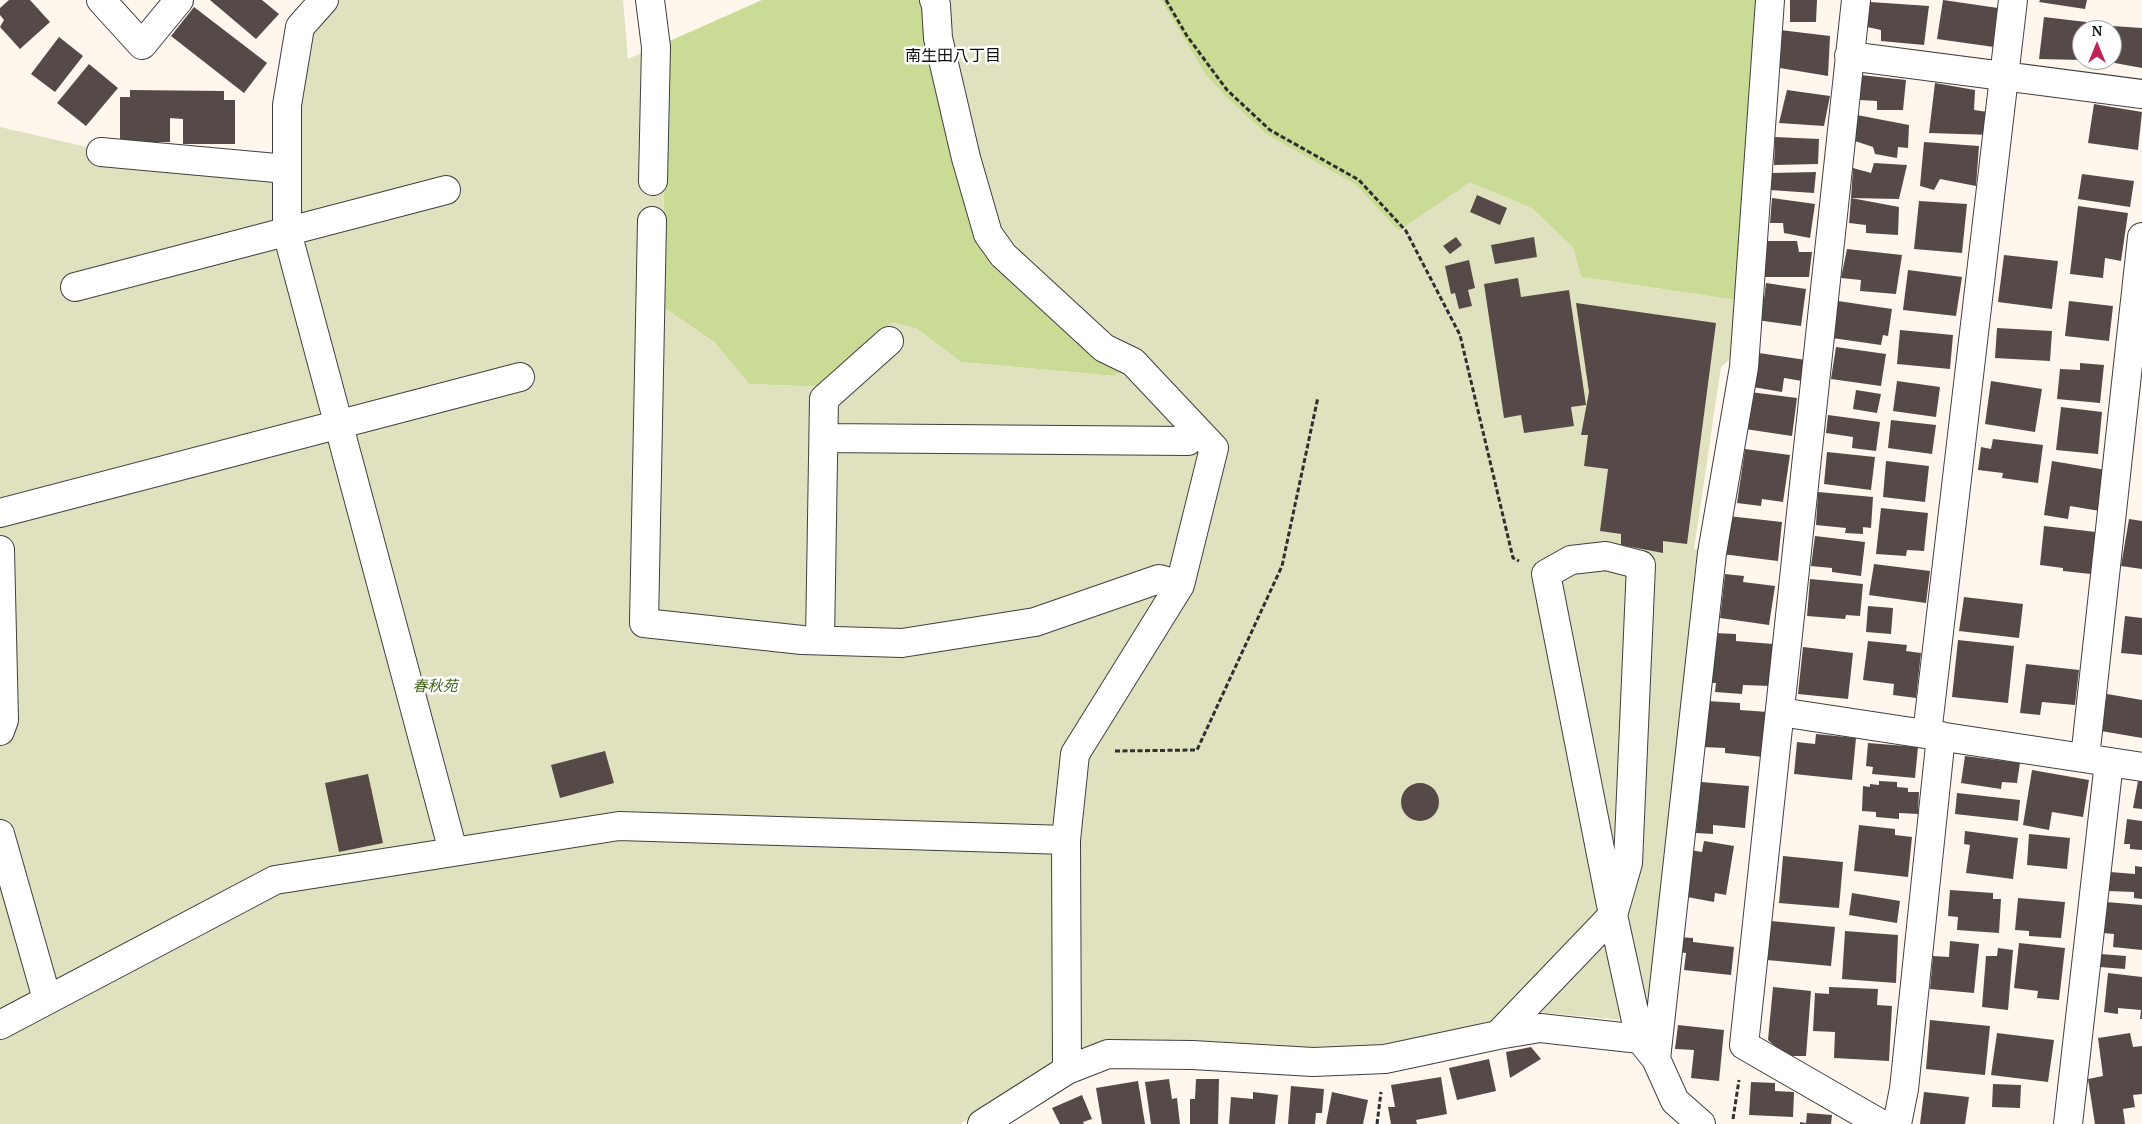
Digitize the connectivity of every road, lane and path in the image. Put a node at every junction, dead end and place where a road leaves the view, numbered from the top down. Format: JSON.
{"nodes":[{"id":1,"x":101,"y":0,"type":"edge"},
{"id":2,"x":179,"y":0,"type":"edge"},
{"id":3,"x":324,"y":0,"type":"edge"},
{"id":4,"x":650,"y":0,"type":"edge"},
{"id":5,"x":934,"y":0,"type":"edge"},
{"id":6,"x":1166,"y":0,"type":"edge"},
{"id":7,"x":1770,"y":0,"type":"edge"},
{"id":8,"x":1856,"y":0,"type":"edge"},
{"id":9,"x":2013,"y":0,"type":"edge"},
{"id":10,"x":1849,"y":56,"type":"junction"},
{"id":11,"x":2004,"y":77,"type":"junction"},
{"id":12,"x":2142,"y":94,"type":"edge"},
{"id":13,"x":101,"y":152,"type":"dead end"},
{"id":14,"x":287,"y":169,"type":"junction"},
{"id":15,"x":653,"y":181,"type":"dead end"},
{"id":16,"x":446,"y":190,"type":"dead end"},
{"id":17,"x":652,"y":221,"type":"dead end"},
{"id":18,"x":287,"y":232,"type":"junction"},
{"id":19,"x":2142,"y":237,"type":"edge"},
{"id":20,"x":75,"y":287,"type":"dead end"},
{"id":21,"x":889,"y":341,"type":"dead end"},
{"id":22,"x":520,"y":377,"type":"dead end"},
{"id":23,"x":1318,"y":398,"type":"dead end"},
{"id":24,"x":338,"y":425,"type":"junction"},
{"id":25,"x":824,"y":438,"type":"junction"},
{"id":26,"x":1188,"y":441,"type":"dead end"},
{"id":27,"x":0,"y":513,"type":"edge"},
{"id":28,"x":0,"y":550,"type":"edge"},
{"id":29,"x":1546,"y":574,"type":"junction"},
{"id":30,"x":1180,"y":585,"type":"junction"},
{"id":31,"x":820,"y":640,"type":"junction"},
{"id":32,"x":1780,"y":712,"type":"junction"},
{"id":33,"x":0,"y":731,"type":"edge"},
{"id":34,"x":1934,"y":735,"type":"junction"},
{"id":35,"x":2097,"y":760,"type":"junction"},
{"id":36,"x":2142,"y":767,"type":"edge"},
{"id":37,"x":1074,"y":772,"type":"junction"},
{"id":38,"x":0,"y":834,"type":"edge"},
{"id":39,"x":1066,"y":840,"type":"junction"},
{"id":40,"x":453,"y":852,"type":"junction"},
{"id":41,"x":1613,"y":915,"type":"junction"},
{"id":42,"x":47,"y":1000,"type":"junction"},
{"id":43,"x":0,"y":1025,"type":"edge"},
{"id":44,"x":1498,"y":1035,"type":"junction"},
{"id":45,"x":1744,"y":1045,"type":"junction"},
{"id":46,"x":1648,"y":1049,"type":"junction"},
{"id":47,"x":1067,"y":1070,"type":"junction"},
{"id":48,"x":982,"y":1124,"type":"edge"},
{"id":49,"x":1701,"y":1124,"type":"edge"},
{"id":50,"x":1733,"y":1124,"type":"edge"},
{"id":51,"x":1881,"y":1124,"type":"edge"},
{"id":52,"x":1897,"y":1124,"type":"edge"},
{"id":53,"x":2068,"y":1124,"type":"edge"}],
"edges":[{"from":1,"to":2,"type":"street"},
{"from":3,"to":14,"type":"street"},
{"from":4,"to":15,"type":"street"},
{"from":5,"to":30,"type":"street"},
{"from":6,"to":29,"type":"path"},
{"from":7,"to":46,"type":"street"},
{"from":8,"to":10,"type":"street"},
{"from":9,"to":11,"type":"street"},
{"from":10,"to":11,"type":"street"},
{"from":10,"to":32,"type":"street"},
{"from":11,"to":12,"type":"street"},
{"from":11,"to":34,"type":"street"},
{"from":13,"to":14,"type":"street"},
{"from":14,"to":18,"type":"street"},
{"from":16,"to":18,"type":"street"},
{"from":17,"to":31,"type":"street"},
{"from":18,"to":20,"type":"street"},
{"from":18,"to":24,"type":"street"},
{"from":19,"to":35,"type":"street"},
{"from":21,"to":25,"type":"street"},
{"from":22,"to":24,"type":"street"},
{"from":23,"to":37,"type":"path"},
{"from":24,"to":27,"type":"street"},
{"from":24,"to":40,"type":"street"},
{"from":25,"to":26,"type":"street"},
{"from":25,"to":31,"type":"street"},
{"from":28,"to":33,"type":"street"},
{"from":29,"to":41,"type":"street"},
{"from":29,"to":41,"type":"street"},
{"from":30,"to":31,"type":"street"},
{"from":30,"to":37,"type":"street"},
{"from":32,"to":34,"type":"street"},
{"from":32,"to":45,"type":"street"},
{"from":34,"to":35,"type":"street"},
{"from":34,"to":52,"type":"street"},
{"from":35,"to":36,"type":"street"},
{"from":35,"to":53,"type":"street"},
{"from":37,"to":39,"type":"street"},
{"from":38,"to":42,"type":"street"},
{"from":39,"to":40,"type":"street"},
{"from":39,"to":47,"type":"street"},
{"from":40,"to":42,"type":"street"},
{"from":41,"to":44,"type":"street"},
{"from":41,"to":46,"type":"street"},
{"from":42,"to":43,"type":"street"},
{"from":44,"to":46,"type":"street"},
{"from":44,"to":47,"type":"street"},
{"from":45,"to":50,"type":"path"},
{"from":45,"to":51,"type":"street"},
{"from":46,"to":49,"type":"street"},
{"from":47,"to":48,"type":"street"}]}
